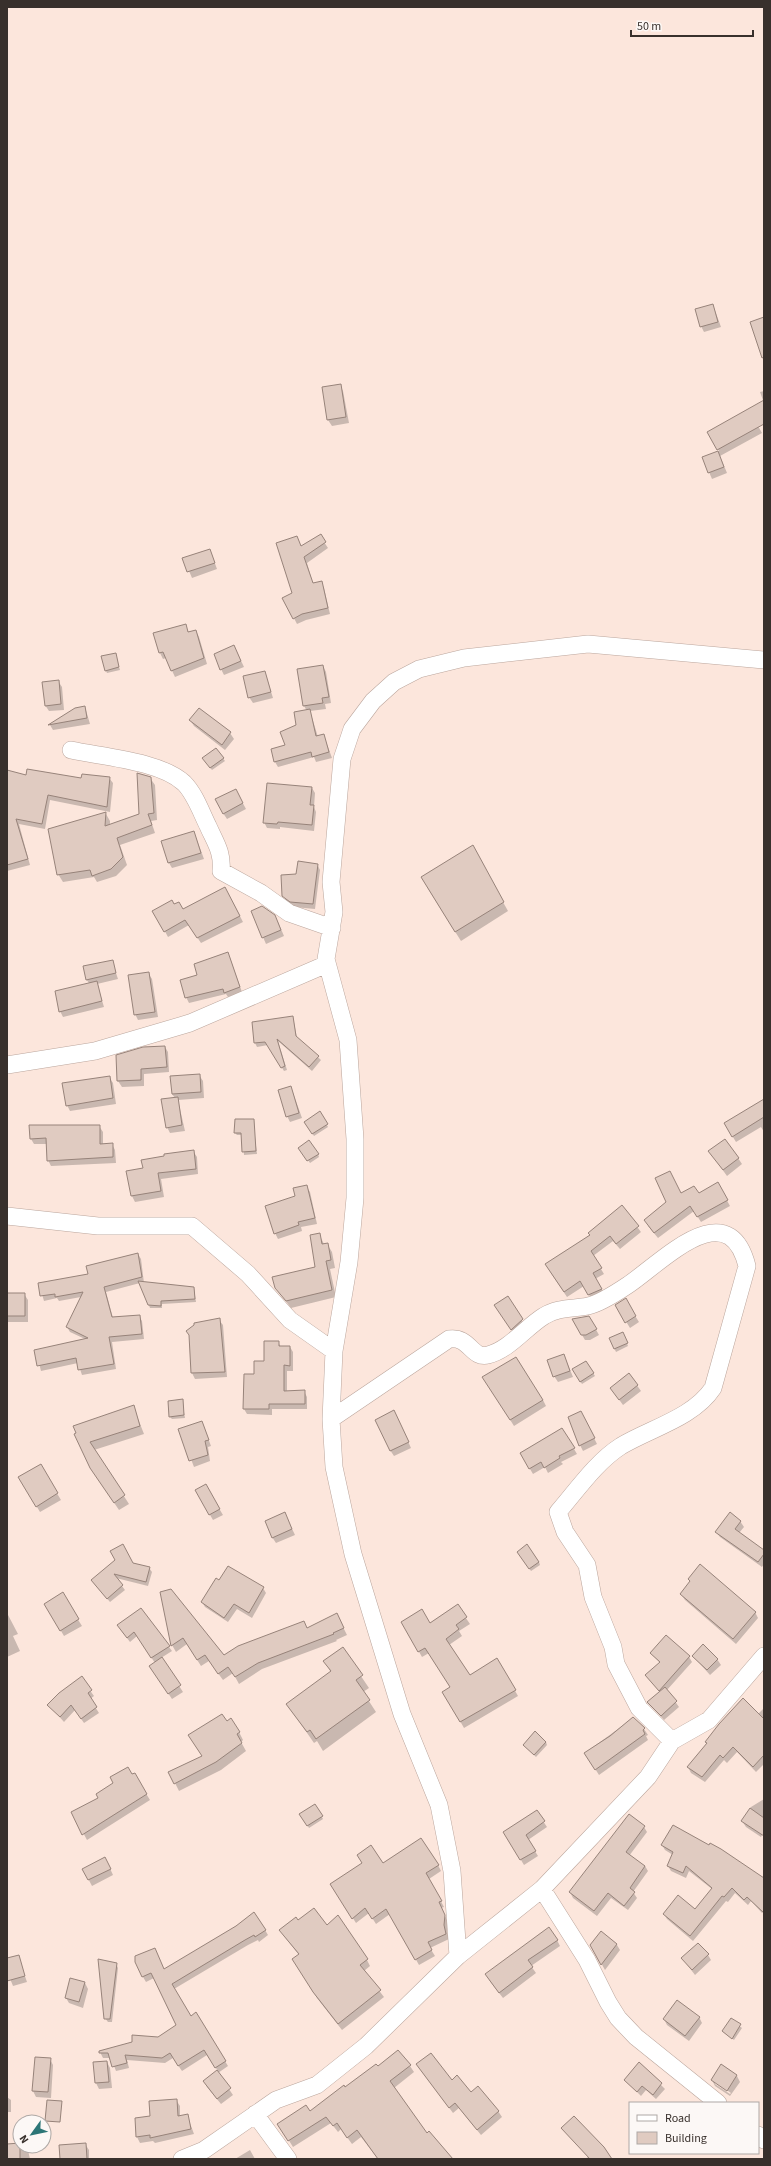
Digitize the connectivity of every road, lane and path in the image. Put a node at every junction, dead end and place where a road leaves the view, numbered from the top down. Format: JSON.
{"nodes":[{"id":1,"x":764,"y":660,"type":"edge"},
{"id":2,"x":71,"y":750,"type":"dead end"},
{"id":3,"x":332,"y":928,"type":"junction"},
{"id":4,"x":327,"y":964,"type":"junction"},
{"id":5,"x":7,"y":1065,"type":"edge"},
{"id":6,"x":7,"y":1216,"type":"edge"},
{"id":7,"x":334,"y":1351,"type":"junction"},
{"id":8,"x":332,"y":1419,"type":"junction"},
{"id":9,"x":764,"y":1656,"type":"edge"},
{"id":10,"x":672,"y":1741,"type":"junction"},
{"id":11,"x":542,"y":1889,"type":"junction"},
{"id":12,"x":458,"y":1956,"type":"junction"},
{"id":13,"x":717,"y":2102,"type":"edge"},
{"id":14,"x":255,"y":2114,"type":"junction"},
{"id":15,"x":182,"y":2159,"type":"edge"},
{"id":16,"x":288,"y":2159,"type":"edge"}],
"edges":[{"from":1,"to":3,"type":"street"},
{"from":2,"to":3,"type":"street"},
{"from":3,"to":4,"type":"street"},
{"from":4,"to":5,"type":"street"},
{"from":4,"to":7,"type":"street"},
{"from":6,"to":7,"type":"street"},
{"from":7,"to":8,"type":"street"},
{"from":8,"to":10,"type":"street"},
{"from":8,"to":12,"type":"street"},
{"from":9,"to":10,"type":"street"},
{"from":10,"to":11,"type":"street"},
{"from":11,"to":12,"type":"street"},
{"from":11,"to":13,"type":"street"},
{"from":12,"to":14,"type":"street"},
{"from":14,"to":15,"type":"street"},
{"from":14,"to":16,"type":"street"}]}
